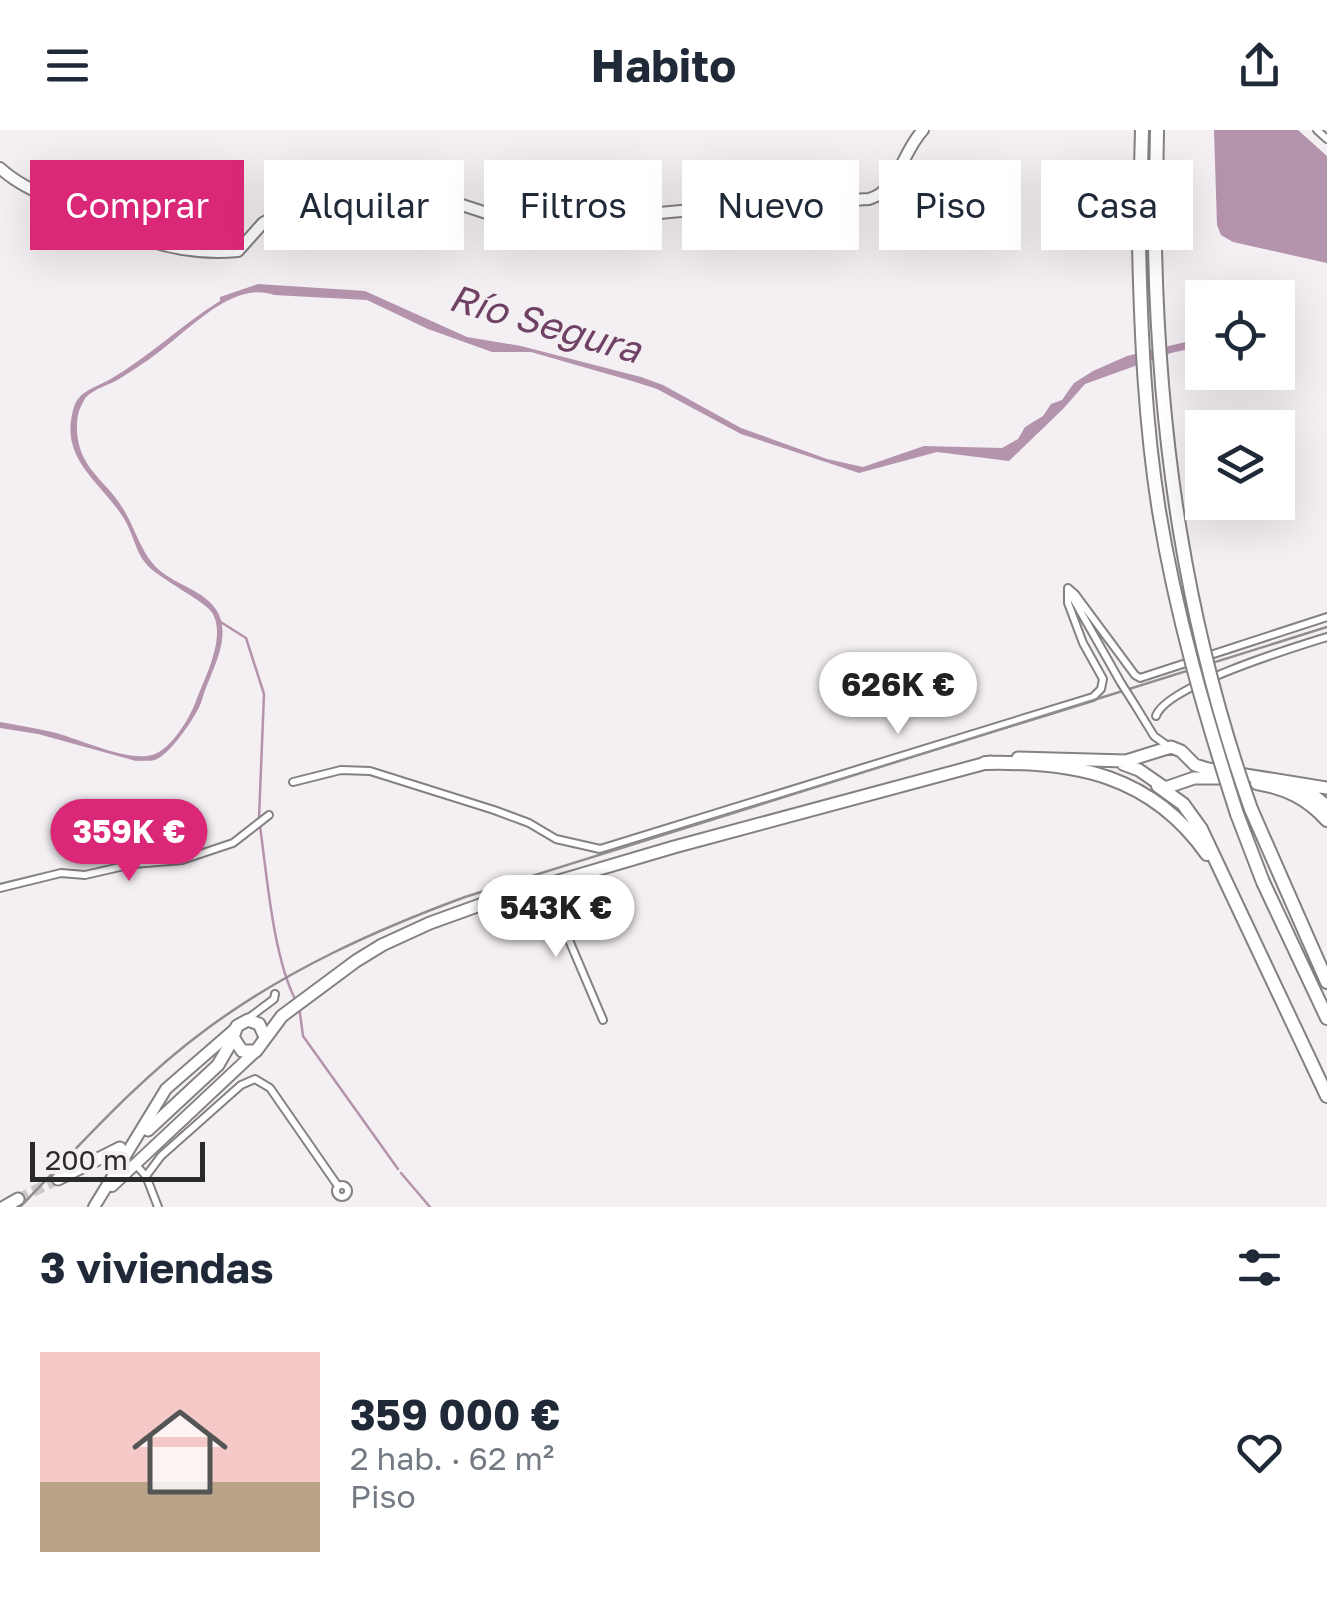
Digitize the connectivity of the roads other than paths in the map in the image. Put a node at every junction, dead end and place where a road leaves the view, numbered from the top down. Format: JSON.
{"nodes":[{"id":1,"x":923,"y":130,"type":"edge"},
{"id":2,"x":1142,"y":130,"type":"edge"},
{"id":3,"x":1157,"y":130,"type":"edge"},
{"id":4,"x":1318,"y":130,"type":"edge"},
{"id":5,"x":1327,"y":139,"type":"edge"},
{"id":6,"x":1,"y":167,"type":"edge"},
{"id":7,"x":1068,"y":588,"type":"junction"},
{"id":8,"x":1327,"y":617,"type":"edge"},
{"id":9,"x":1327,"y":638,"type":"edge"},
{"id":10,"x":1156,"y":716,"type":"dead end"},
{"id":11,"x":1154,"y":736,"type":"junction"},
{"id":12,"x":1171,"y":747,"type":"junction"},
{"id":13,"x":1155,"y":752,"type":"junction"},
{"id":14,"x":1186,"y":758,"type":"junction"},
{"id":15,"x":1112,"y":761,"type":"junction"},
{"id":16,"x":985,"y":763,"type":"junction"},
{"id":17,"x":293,"y":782,"type":"dead end"},
{"id":18,"x":1155,"y":782,"type":"junction"},
{"id":19,"x":1257,"y":782,"type":"junction"},
{"id":20,"x":1182,"y":783,"type":"junction"},
{"id":21,"x":1327,"y":785,"type":"edge"},
{"id":22,"x":1327,"y":806,"type":"edge"},
{"id":23,"x":269,"y":816,"type":"dead end"},
{"id":24,"x":1327,"y":820,"type":"edge"},
{"id":25,"x":545,"y":885,"type":"junction"},
{"id":26,"x":0,"y":888,"type":"edge"},
{"id":27,"x":1230,"y":892,"type":"junction"},
{"id":28,"x":1327,"y":982,"type":"edge"},
{"id":29,"x":275,"y":994,"type":"dead end"},
{"id":30,"x":286,"y":1014,"type":"junction"},
{"id":31,"x":599,"y":1018,"type":"dead end"},
{"id":32,"x":1327,"y":1018,"type":"edge"},
{"id":33,"x":248,"y":1024,"type":"junction"},
{"id":34,"x":265,"y":1037,"type":"junction"},
{"id":35,"x":252,"y":1052,"type":"junction"},
{"id":36,"x":218,"y":1065,"type":"junction"},
{"id":37,"x":1327,"y":1096,"type":"edge"},
{"id":38,"x":195,"y":1108,"type":"junction"},
{"id":39,"x":148,"y":1130,"type":"dead end"},
{"id":40,"x":125,"y":1156,"type":"junction"},
{"id":41,"x":122,"y":1175,"type":"junction"},
{"id":42,"x":146,"y":1176,"type":"junction"},
{"id":43,"x":58,"y":1180,"type":"tunnel mouth"},
{"id":44,"x":338,"y":1186,"type":"dead end"},
{"id":45,"x":18,"y":1200,"type":"dead end"},
{"id":46,"x":96,"y":1204,"type":"edge"},
{"id":47,"x":4,"y":1207,"type":"edge"},
{"id":48,"x":158,"y":1207,"type":"edge"}],
"edges":[{"from":1,"to":6,"type":"main road"},
{"from":2,"to":32,"type":"highway","bridge":true},
{"from":3,"to":28,"type":"highway","bridge":true},
{"from":4,"to":5,"type":"street"},
{"from":7,"to":8,"type":"street"},
{"from":7,"to":11,"type":"street","bridge":true},
{"from":7,"to":17,"type":"street"},
{"from":9,"to":10,"type":"street"},
{"from":11,"to":12,"type":"street"},
{"from":11,"to":13,"type":"street"},
{"from":12,"to":13,"type":"highway"},
{"from":12,"to":14,"type":"highway"},
{"from":13,"to":15,"type":"highway"},
{"from":13,"to":18,"type":"highway"},
{"from":14,"to":20,"type":"highway"},
{"from":14,"to":21,"type":"highway"},
{"from":15,"to":16,"type":"highway"},
{"from":15,"to":18,"type":"highway"},
{"from":16,"to":25,"type":"highway"},
{"from":16,"to":27,"type":"highway"},
{"from":18,"to":20,"type":"highway"},
{"from":18,"to":27,"type":"highway"},
{"from":19,"to":20,"type":"highway"},
{"from":19,"to":22,"type":"highway"},
{"from":19,"to":24,"type":"highway"},
{"from":23,"to":26,"type":"street"},
{"from":25,"to":30,"type":"highway"},
{"from":25,"to":31,"type":"street"},
{"from":27,"to":37,"type":"highway"},
{"from":29,"to":33,"type":"street"},
{"from":30,"to":33,"type":"highway"},
{"from":30,"to":34,"type":"highway"},
{"from":33,"to":34,"type":"highway"},
{"from":33,"to":35,"type":"highway"},
{"from":33,"to":36,"type":"highway"},
{"from":33,"to":40,"type":"main road"},
{"from":34,"to":35,"type":"highway"},
{"from":35,"to":36,"type":"highway"},
{"from":35,"to":38,"type":"main road"},
{"from":36,"to":39,"type":"highway"},
{"from":38,"to":40,"type":"main road"},
{"from":38,"to":42,"type":"street"},
{"from":40,"to":41,"type":"main road"},
{"from":40,"to":42,"type":"street"},
{"from":40,"to":43,"type":"highway"},
{"from":40,"to":46,"type":"main road"},
{"from":41,"to":42,"type":"street"},
{"from":41,"to":46,"type":"main road"},
{"from":42,"to":44,"type":"street"},
{"from":42,"to":48,"type":"street"},
{"from":45,"to":47,"type":"highway"}]}
